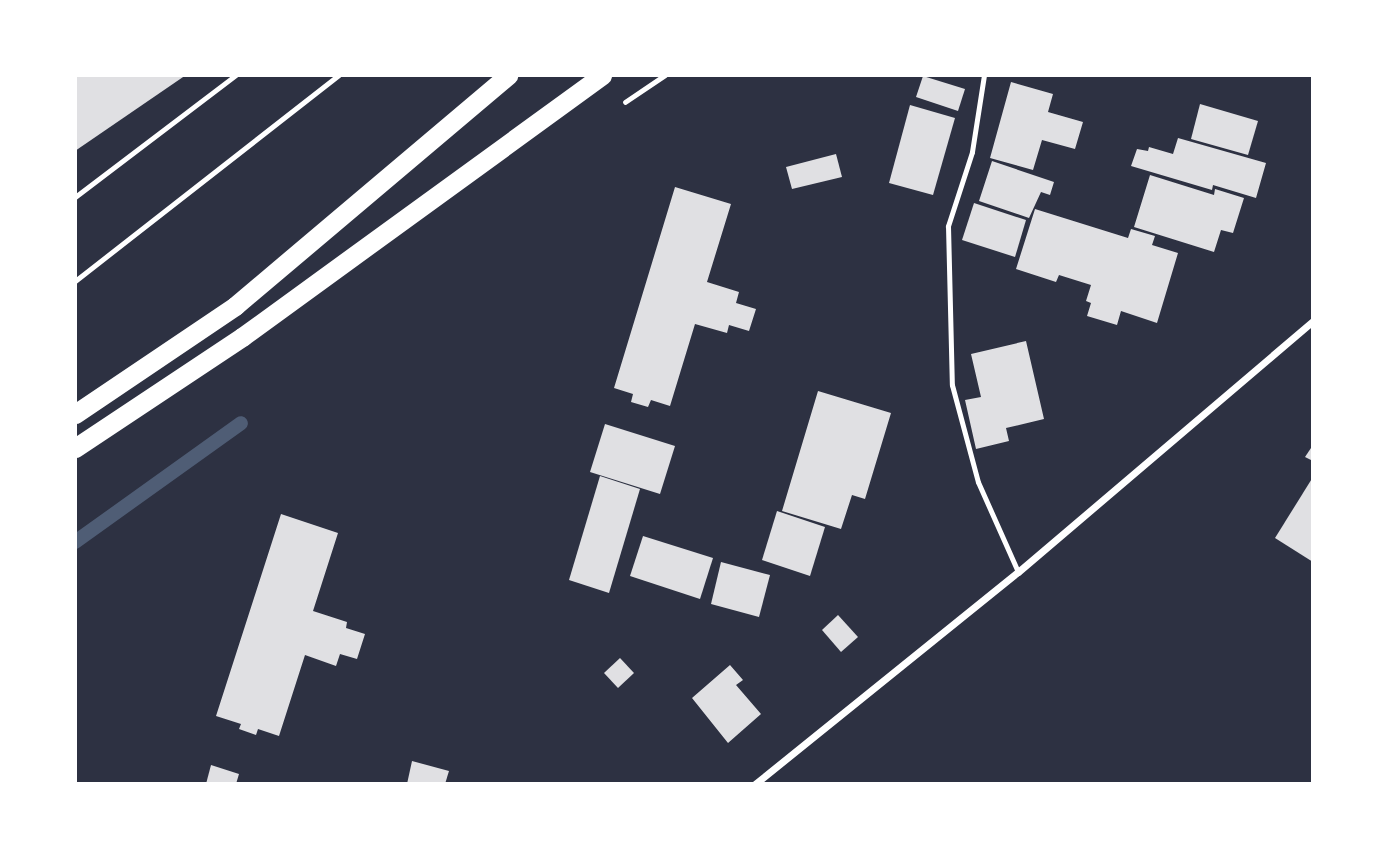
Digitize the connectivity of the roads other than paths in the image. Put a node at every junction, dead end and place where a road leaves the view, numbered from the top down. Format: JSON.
{"nodes":[{"id":1,"x":236,"y":75,"type":"edge"},
{"id":2,"x":340,"y":75,"type":"edge"},
{"id":3,"x":508,"y":75,"type":"edge"},
{"id":4,"x":602,"y":75,"type":"edge"},
{"id":5,"x":984,"y":75,"type":"edge"},
{"id":6,"x":75,"y":197,"type":"edge"},
{"id":7,"x":75,"y":281,"type":"edge"},
{"id":8,"x":1313,"y":321,"type":"edge"},
{"id":9,"x":75,"y":414,"type":"edge"},
{"id":10,"x":75,"y":447,"type":"edge"},
{"id":11,"x":1018,"y":572,"type":"junction"},
{"id":12,"x":755,"y":784,"type":"edge"}],
"edges":[{"from":1,"to":6,"type":"lane"},
{"from":2,"to":7,"type":"lane"},
{"from":3,"to":9,"type":"highway"},
{"from":4,"to":10,"type":"highway"},
{"from":5,"to":11,"type":"lane"},
{"from":8,"to":11,"type":"street"},
{"from":11,"to":12,"type":"street"}]}
